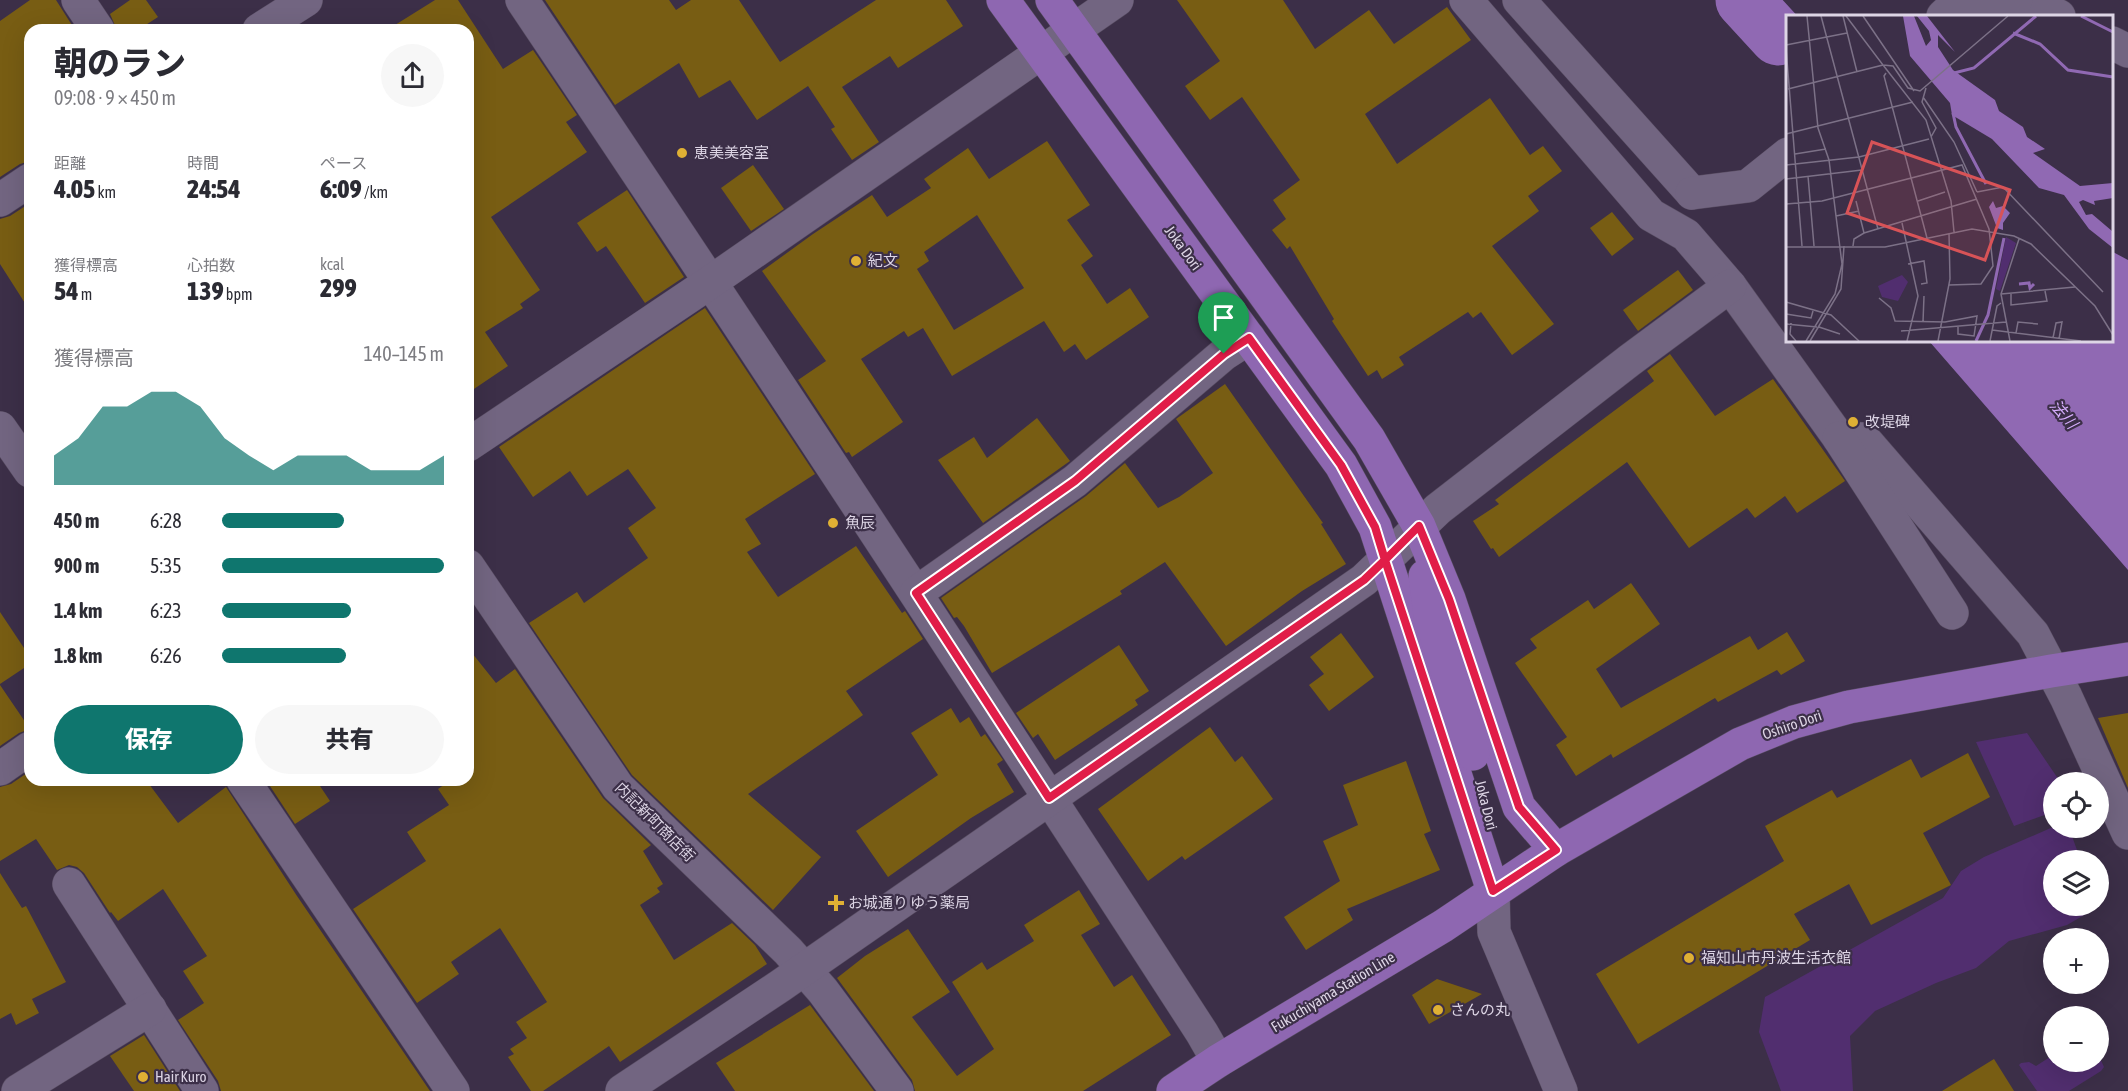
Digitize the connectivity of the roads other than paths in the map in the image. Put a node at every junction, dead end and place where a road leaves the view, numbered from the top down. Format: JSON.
{"nodes":[{"id":1,"x":78,"y":0,"type":"edge"},
{"id":2,"x":306,"y":0,"type":"edge"},
{"id":3,"x":522,"y":0,"type":"edge"},
{"id":4,"x":1003,"y":0,"type":"edge"},
{"id":5,"x":1052,"y":0,"type":"edge"},
{"id":6,"x":1118,"y":0,"type":"edge"},
{"id":7,"x":1466,"y":0,"type":"edge"},
{"id":8,"x":1519,"y":0,"type":"edge"},
{"id":9,"x":2016,"y":0,"type":"edge"},
{"id":10,"x":2027,"y":0,"type":"edge"},
{"id":11,"x":1944,"y":15,"type":"edge"},
{"id":12,"x":2057,"y":15,"type":"edge"},
{"id":13,"x":94,"y":24,"type":"edge"},
{"id":14,"x":268,"y":24,"type":"edge"},
{"id":15,"x":1073,"y":31,"type":"junction"},
{"id":16,"x":2113,"y":44,"type":"edge"},
{"id":17,"x":2128,"y":51,"type":"edge"},
{"id":18,"x":1041,"y":54,"type":"junction"},
{"id":19,"x":1786,"y":156,"type":"edge"},
{"id":20,"x":24,"y":184,"type":"edge"},
{"id":21,"x":1692,"y":193,"type":"junction"},
{"id":22,"x":0,"y":200,"type":"edge"},
{"id":23,"x":1686,"y":235,"type":"junction"},
{"id":24,"x":711,"y":281,"type":"junction"},
{"id":25,"x":1730,"y":286,"type":"junction"},
{"id":26,"x":1249,"y":338,"type":"junction"},
{"id":27,"x":2,"y":434,"type":"edge"},
{"id":28,"x":1839,"y":438,"type":"junction"},
{"id":29,"x":474,"y":441,"type":"edge"},
{"id":30,"x":24,"y":463,"type":"edge"},
{"id":31,"x":1419,"y":526,"type":"junction"},
{"id":32,"x":1385,"y":560,"type":"junction"},
{"id":33,"x":474,"y":575,"type":"edge"},
{"id":34,"x":916,"y":593,"type":"junction"},
{"id":35,"x":1952,"y":613,"type":"dead end"},
{"id":36,"x":2128,"y":659,"type":"edge"},
{"id":37,"x":2051,"y":671,"type":"junction"},
{"id":38,"x":24,"y":752,"type":"edge"},
{"id":39,"x":0,"y":769,"type":"edge"},
{"id":40,"x":247,"y":786,"type":"edge"},
{"id":41,"x":1049,"y":798,"type":"junction"},
{"id":42,"x":2128,"y":832,"type":"edge"},
{"id":43,"x":1556,"y":850,"type":"junction"},
{"id":44,"x":69,"y":884,"type":"dead end"},
{"id":45,"x":1493,"y":891,"type":"junction"},
{"id":46,"x":803,"y":970,"type":"junction"},
{"id":47,"x":150,"y":1009,"type":"junction"},
{"id":48,"x":1218,"y":1061,"type":"junction"},
{"id":49,"x":18,"y":1091,"type":"edge"},
{"id":50,"x":202,"y":1091,"type":"edge"},
{"id":51,"x":453,"y":1091,"type":"edge"},
{"id":52,"x":622,"y":1091,"type":"edge"},
{"id":53,"x":897,"y":1091,"type":"edge"},
{"id":54,"x":1173,"y":1091,"type":"edge"},
{"id":55,"x":1562,"y":1091,"type":"edge"}],
"edges":[{"from":1,"to":13,"type":"street"},
{"from":2,"to":14,"type":"street"},
{"from":3,"to":24,"type":"street"},
{"from":4,"to":18,"type":"main road","name":"Joka Dori"},
{"from":5,"to":15,"type":"main road","name":"Joka Dori"},
{"from":6,"to":15,"type":"street"},
{"from":7,"to":23,"type":"street"},
{"from":8,"to":21,"type":"street"},
{"from":9,"to":11,"type":"street"},
{"from":10,"to":12,"type":"street"},
{"from":15,"to":18,"type":"street"},
{"from":15,"to":31,"type":"main road","name":"Joka Dori"},
{"from":16,"to":17,"type":"street"},
{"from":18,"to":24,"type":"street"},
{"from":18,"to":26,"type":"main road","name":"Joka Dori"},
{"from":19,"to":21,"type":"street"},
{"from":20,"to":22,"type":"street"},
{"from":21,"to":23,"type":"street"},
{"from":23,"to":25,"type":"street"},
{"from":24,"to":29,"type":"street"},
{"from":24,"to":34,"type":"street"},
{"from":25,"to":28,"type":"street"},
{"from":25,"to":31,"type":"street"},
{"from":26,"to":32,"type":"main road","name":"Joka Dori"},
{"from":26,"to":34,"type":"street"},
{"from":27,"to":30,"type":"street"},
{"from":28,"to":35,"type":"street"},
{"from":28,"to":37,"type":"street"},
{"from":31,"to":32,"type":"street"},
{"from":31,"to":43,"type":"main road","name":"Joka Dori"},
{"from":31,"to":45,"type":"main road","name":"Joka Dori"},
{"from":32,"to":41,"type":"street"},
{"from":32,"to":45,"type":"main road","name":"Joka Dori"},
{"from":33,"to":46,"type":"street","name":"内記新町商店街"},
{"from":34,"to":41,"type":"street"},
{"from":36,"to":37,"type":"main road","name":"Oshiro Dori"},
{"from":37,"to":42,"type":"street"},
{"from":37,"to":43,"type":"main road","name":"Oshiro Dori"},
{"from":38,"to":39,"type":"street"},
{"from":40,"to":51,"type":"street"},
{"from":41,"to":46,"type":"street"},
{"from":41,"to":48,"type":"street"},
{"from":43,"to":45,"type":"main road","name":"Oshiro Dori"},
{"from":44,"to":47,"type":"street"},
{"from":45,"to":48,"type":"main road","name":"Fukuchiyama Station Line"},
{"from":45,"to":55,"type":"street"},
{"from":46,"to":52,"type":"street"},
{"from":46,"to":53,"type":"street","name":"内記新町商店街"},
{"from":47,"to":49,"type":"street"},
{"from":47,"to":50,"type":"street"},
{"from":48,"to":54,"type":"main road","name":"Fukuchiyama Station Line"}]}
